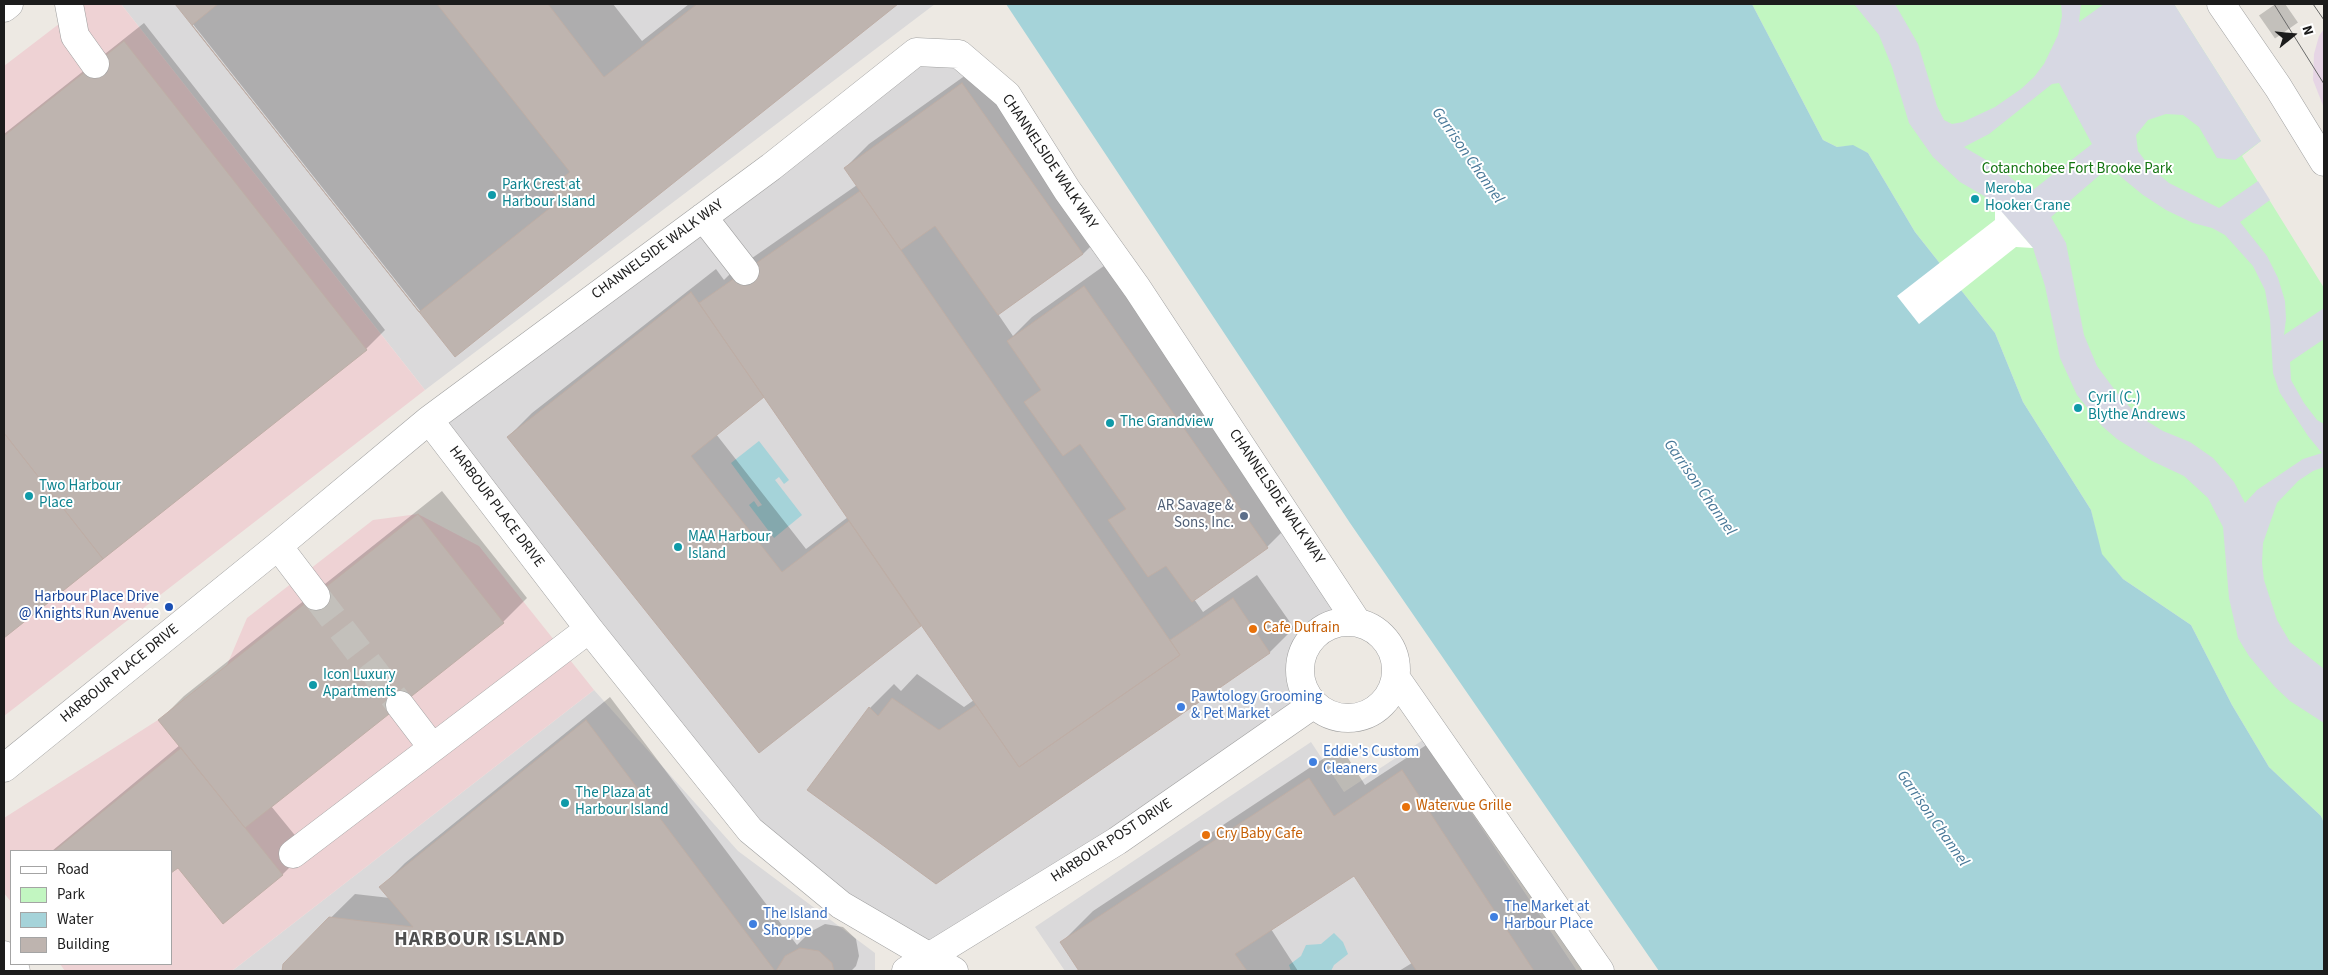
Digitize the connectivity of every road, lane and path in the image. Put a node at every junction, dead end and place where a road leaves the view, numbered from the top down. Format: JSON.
{"nodes":[{"id":1,"x":9,"y":4,"type":"edge"},
{"id":2,"x":69,"y":4,"type":"edge"},
{"id":3,"x":2221,"y":4,"type":"edge"},
{"id":4,"x":4,"y":8,"type":"edge"},
{"id":5,"x":95,"y":64,"type":"dead end"},
{"id":6,"x":2324,"y":162,"type":"edge"},
{"id":7,"x":703,"y":217,"type":"junction"},
{"id":8,"x":745,"y":271,"type":"dead end"},
{"id":9,"x":430,"y":420,"type":"junction"},
{"id":10,"x":278,"y":546,"type":"junction"},
{"id":11,"x":316,"y":596,"type":"tunnel mouth"},
{"id":12,"x":1357,"y":622,"type":"junction"},
{"id":13,"x":588,"y":629,"type":"junction"},
{"id":14,"x":1396,"y":678,"type":"junction"},
{"id":15,"x":1314,"y":704,"type":"junction"},
{"id":16,"x":400,"y":705,"type":"tunnel mouth"},
{"id":17,"x":432,"y":748,"type":"junction"},
{"id":18,"x":4,"y":768,"type":"edge"},
{"id":19,"x":293,"y":854,"type":"dead end"},
{"id":20,"x":929,"y":955,"type":"junction"},
{"id":21,"x":906,"y":971,"type":"edge"},
{"id":22,"x":954,"y":971,"type":"edge"},
{"id":23,"x":1600,"y":971,"type":"edge"}],
"edges":[{"from":1,"to":4,"type":"street"},
{"from":2,"to":5,"type":"street"},
{"from":3,"to":6,"type":"street"},
{"from":7,"to":8,"type":"street"},
{"from":7,"to":9,"type":"street","name":"CHANNELSIDE WALK WAY"},
{"from":7,"to":12,"type":"street","name":"CHANNELSIDE WALK WAY"},
{"from":9,"to":10,"type":"street","name":"HARBOUR PLACE DRIVE"},
{"from":9,"to":13,"type":"street","name":"HARBOUR PLACE DRIVE"},
{"from":10,"to":11,"type":"street"},
{"from":10,"to":18,"type":"street","name":"HARBOUR PLACE DRIVE"},
{"from":12,"to":14,"type":"street"},
{"from":12,"to":15,"type":"street"},
{"from":13,"to":17,"type":"street"},
{"from":13,"to":20,"type":"street","name":"HARBOUR PLACE DRIVE"},
{"from":14,"to":15,"type":"street"},
{"from":14,"to":23,"type":"street"},
{"from":15,"to":20,"type":"street","name":"HARBOUR POST DRIVE"},
{"from":16,"to":17,"type":"street"},
{"from":17,"to":19,"type":"street"},
{"from":20,"to":21,"type":"street","name":"HARBOUR POST DRIVE"},
{"from":20,"to":22,"type":"street","name":"HARBOUR PLACE DRIVE"}]}
